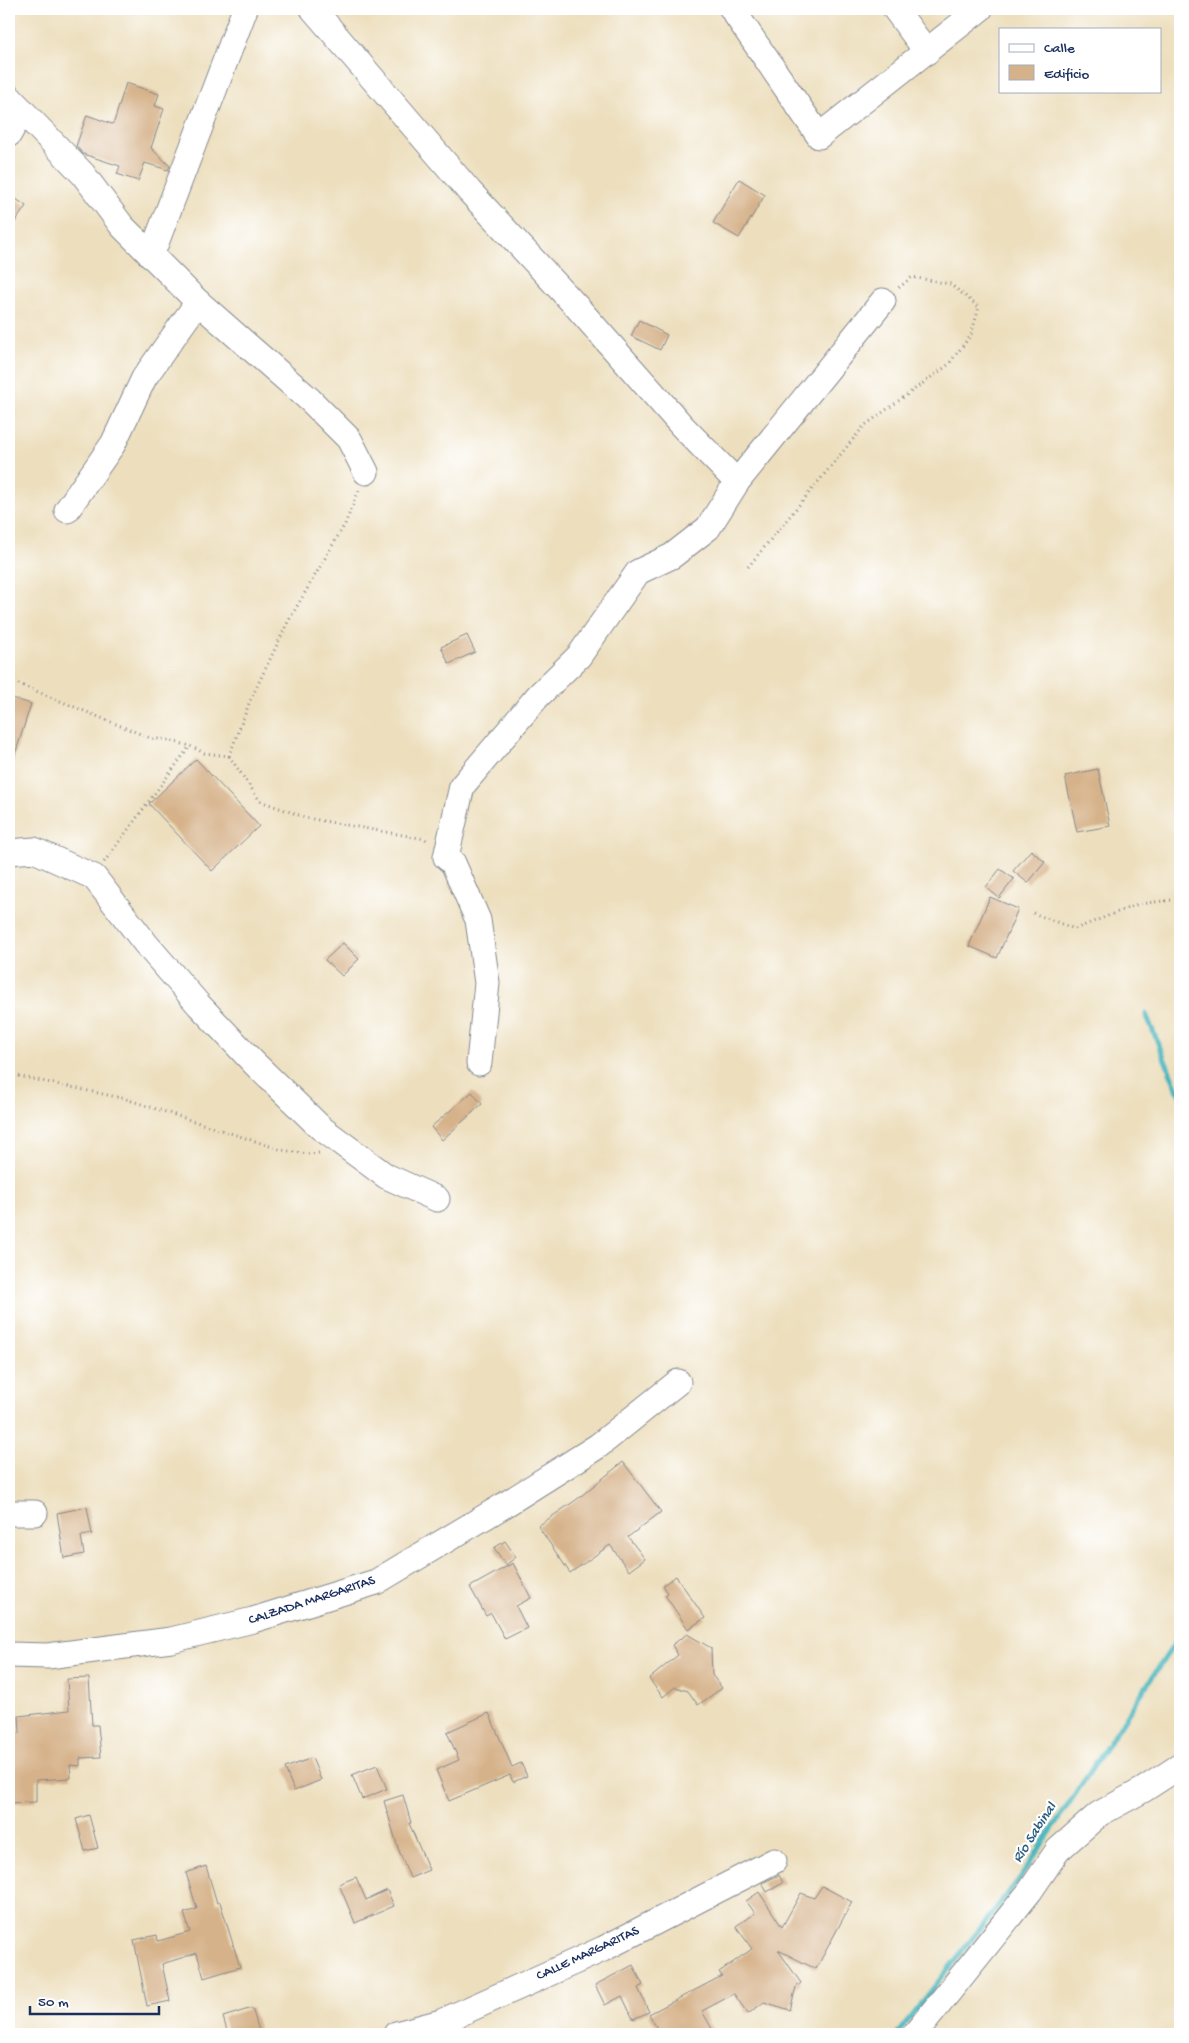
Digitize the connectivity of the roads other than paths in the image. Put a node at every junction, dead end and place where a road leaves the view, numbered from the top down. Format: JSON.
{"nodes":[{"id":1,"x":245,"y":9,"type":"edge"},
{"id":2,"x":313,"y":9,"type":"edge"},
{"id":3,"x":732,"y":9,"type":"edge"},
{"id":4,"x":895,"y":9,"type":"edge"},
{"id":5,"x":980,"y":9,"type":"edge"},
{"id":6,"x":927,"y":52,"type":"junction"},
{"id":7,"x":15,"y":104,"type":"edge"},
{"id":8,"x":9,"y":134,"type":"edge"},
{"id":9,"x":151,"y":256,"type":"junction"},
{"id":10,"x":883,"y":301,"type":"road end"},
{"id":11,"x":198,"y":302,"type":"junction"},
{"id":12,"x":366,"y":472,"type":"road end"},
{"id":13,"x":737,"y":482,"type":"junction"},
{"id":14,"x":67,"y":510,"type":"dead end"},
{"id":15,"x":9,"y":852,"type":"edge"},
{"id":16,"x":479,"y":1063,"type":"dead end"},
{"id":17,"x":438,"y":1199,"type":"dead end"},
{"id":18,"x":678,"y":1382,"type":"dead end"},
{"id":19,"x":9,"y":1513,"type":"edge"},
{"id":20,"x":35,"y":1513,"type":"dead end"},
{"id":21,"x":9,"y":1655,"type":"edge"},
{"id":22,"x":1180,"y":1766,"type":"edge"},
{"id":23,"x":774,"y":1860,"type":"dead end"},
{"id":24,"x":396,"y":2034,"type":"edge"},
{"id":25,"x":915,"y":2034,"type":"edge"}],
"edges":[{"from":1,"to":9,"type":"street"},
{"from":2,"to":13,"type":"street"},
{"from":3,"to":6,"type":"street"},
{"from":4,"to":6,"type":"street"},
{"from":5,"to":6,"type":"street"},
{"from":7,"to":8,"type":"street"},
{"from":7,"to":9,"type":"street"},
{"from":9,"to":11,"type":"street"},
{"from":10,"to":13,"type":"street"},
{"from":11,"to":12,"type":"street"},
{"from":11,"to":14,"type":"street"},
{"from":13,"to":16,"type":"street"},
{"from":15,"to":17,"type":"street"},
{"from":18,"to":21,"type":"street","name":"CALZADA MARGARITAS"},
{"from":19,"to":20,"type":"street"},
{"from":22,"to":25,"type":"street"},
{"from":23,"to":24,"type":"street","name":"CALLE MARGARITAS"}]}
